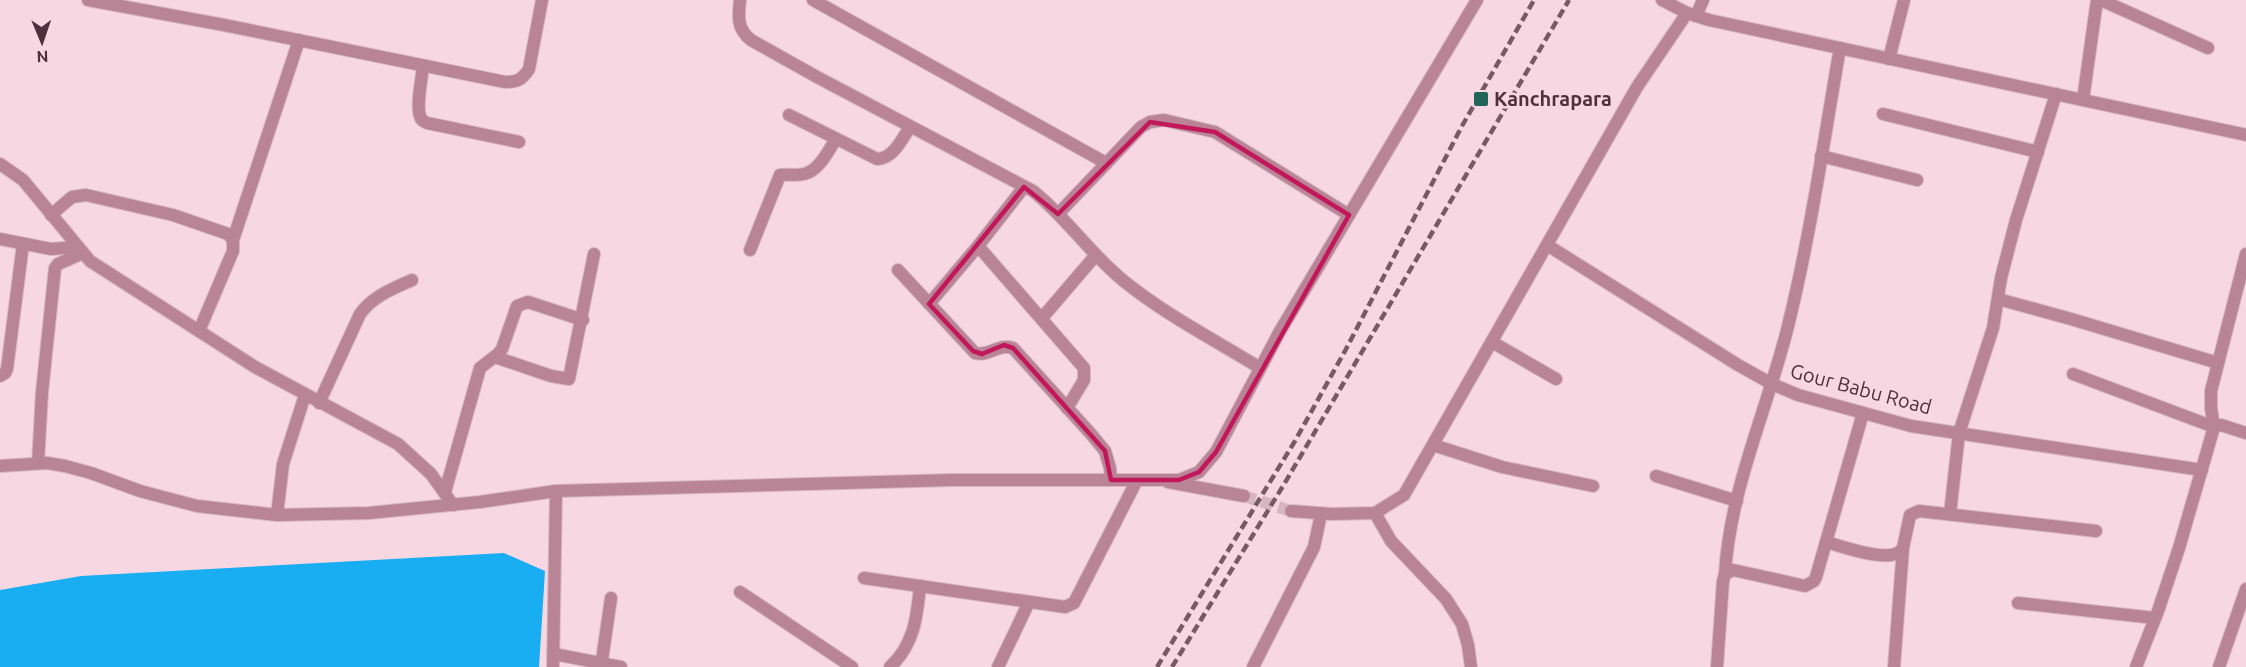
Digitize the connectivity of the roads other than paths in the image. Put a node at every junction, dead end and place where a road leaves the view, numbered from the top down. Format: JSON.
{"nodes":[{"id":1,"x":88,"y":0,"type":"edge"},
{"id":2,"x":542,"y":0,"type":"edge"},
{"id":3,"x":740,"y":0,"type":"edge"},
{"id":4,"x":813,"y":0,"type":"edge"},
{"id":5,"x":1477,"y":0,"type":"edge"},
{"id":6,"x":1662,"y":0,"type":"edge"},
{"id":7,"x":1703,"y":0,"type":"edge"},
{"id":8,"x":1904,"y":0,"type":"edge"},
{"id":9,"x":2099,"y":0,"type":"edge"},
{"id":10,"x":1691,"y":15,"type":"junction"},
{"id":11,"x":298,"y":40,"type":"junction"},
{"id":12,"x":1840,"y":48,"type":"junction"},
{"id":13,"x":2208,"y":48,"type":"dead end"},
{"id":14,"x":1889,"y":59,"type":"junction"},
{"id":15,"x":423,"y":66,"type":"junction"},
{"id":16,"x":2056,"y":94,"type":"junction"},
{"id":17,"x":2083,"y":100,"type":"junction"},
{"id":18,"x":1883,"y":114,"type":"dead end"},
{"id":19,"x":789,"y":115,"type":"dead end"},
{"id":20,"x":910,"y":127,"type":"junction"},
{"id":21,"x":2246,"y":135,"type":"edge"},
{"id":22,"x":836,"y":139,"type":"junction"},
{"id":23,"x":519,"y":142,"type":"dead end"},
{"id":24,"x":2038,"y":152,"type":"junction"},
{"id":25,"x":1821,"y":156,"type":"junction"},
{"id":26,"x":1106,"y":163,"type":"junction"},
{"id":27,"x":0,"y":164,"type":"edge"},
{"id":28,"x":1917,"y":180,"type":"dead end"},
{"id":29,"x":1024,"y":187,"type":"junction"},
{"id":30,"x":1058,"y":214,"type":"junction"},
{"id":31,"x":51,"y":215,"type":"junction"},
{"id":32,"x":1349,"y":215,"type":"junction"},
{"id":33,"x":0,"y":239,"type":"edge"},
{"id":34,"x":233,"y":240,"type":"junction"},
{"id":35,"x":23,"y":244,"type":"junction"},
{"id":36,"x":1547,"y":245,"type":"junction"},
{"id":37,"x":978,"y":246,"type":"junction"},
{"id":38,"x":81,"y":250,"type":"junction"},
{"id":39,"x":750,"y":250,"type":"dead end"},
{"id":40,"x":594,"y":254,"type":"dead end"},
{"id":41,"x":2246,"y":254,"type":"edge"},
{"id":42,"x":1095,"y":255,"type":"junction"},
{"id":43,"x":898,"y":270,"type":"dead end"},
{"id":44,"x":412,"y":280,"type":"dead end"},
{"id":45,"x":1998,"y":299,"type":"junction"},
{"id":46,"x":929,"y":304,"type":"junction"},
{"id":47,"x":1042,"y":318,"type":"junction"},
{"id":48,"x":582,"y":320,"type":"junction"},
{"id":49,"x":199,"y":331,"type":"junction"},
{"id":50,"x":1492,"y":342,"type":"junction"},
{"id":51,"x":495,"y":357,"type":"junction"},
{"id":52,"x":2218,"y":363,"type":"junction"},
{"id":53,"x":1260,"y":368,"type":"junction"},
{"id":54,"x":2073,"y":374,"type":"dead end"},
{"id":55,"x":0,"y":376,"type":"edge"},
{"id":56,"x":1556,"y":379,"type":"dead end"},
{"id":57,"x":1772,"y":384,"type":"junction"},
{"id":58,"x":305,"y":395,"type":"junction"},
{"id":59,"x":319,"y":403,"type":"junction"},
{"id":60,"x":1067,"y":408,"type":"junction"},
{"id":61,"x":1863,"y":413,"type":"junction"},
{"id":62,"x":2214,"y":427,"type":"junction"},
{"id":63,"x":2246,"y":433,"type":"edge"},
{"id":64,"x":1959,"y":434,"type":"junction"},
{"id":65,"x":1433,"y":444,"type":"junction"},
{"id":66,"x":38,"y":463,"type":"junction"},
{"id":67,"x":0,"y":466,"type":"edge"},
{"id":68,"x":2202,"y":470,"type":"junction"},
{"id":69,"x":1656,"y":476,"type":"dead end"},
{"id":70,"x":1111,"y":480,"type":"junction"},
{"id":71,"x":1137,"y":480,"type":"junction"},
{"id":72,"x":1159,"y":480,"type":"junction"},
{"id":73,"x":1593,"y":486,"type":"dead end"},
{"id":74,"x":556,"y":491,"type":"junction"},
{"id":75,"x":445,"y":492,"type":"junction"},
{"id":76,"x":1244,"y":496,"type":"tunnel mouth"},
{"id":77,"x":1737,"y":501,"type":"junction"},
{"id":78,"x":453,"y":505,"type":"junction"},
{"id":79,"x":1291,"y":511,"type":"tunnel mouth"},
{"id":80,"x":1375,"y":513,"type":"junction"},
{"id":81,"x":1321,"y":514,"type":"junction"},
{"id":82,"x":1950,"y":514,"type":"junction"},
{"id":83,"x":277,"y":515,"type":"junction"},
{"id":84,"x":2096,"y":531,"type":"dead end"},
{"id":85,"x":1826,"y":542,"type":"junction"},
{"id":86,"x":1903,"y":548,"type":"junction"},
{"id":87,"x":1725,"y":573,"type":"junction"},
{"id":88,"x":864,"y":578,"type":"dead end"},
{"id":89,"x":920,"y":586,"type":"junction"},
{"id":90,"x":2246,"y":589,"type":"edge"},
{"id":91,"x":740,"y":592,"type":"dead end"},
{"id":92,"x":610,"y":598,"type":"dead end"},
{"id":93,"x":1029,"y":602,"type":"junction"},
{"id":94,"x":2018,"y":603,"type":"dead end"},
{"id":95,"x":2155,"y":618,"type":"junction"},
{"id":96,"x":554,"y":654,"type":"junction"},
{"id":97,"x":601,"y":665,"type":"edge"},
{"id":98,"x":553,"y":667,"type":"edge"},
{"id":99,"x":621,"y":667,"type":"edge"},
{"id":100,"x":852,"y":667,"type":"edge"},
{"id":101,"x":890,"y":667,"type":"edge"},
{"id":102,"x":999,"y":667,"type":"edge"},
{"id":103,"x":1252,"y":667,"type":"edge"},
{"id":104,"x":1471,"y":667,"type":"edge"},
{"id":105,"x":1717,"y":667,"type":"edge"},
{"id":106,"x":1894,"y":667,"type":"edge"},
{"id":107,"x":2136,"y":667,"type":"edge"},
{"id":108,"x":2219,"y":667,"type":"edge"}],
"edges":[{"from":1,"to":11,"type":"street"},
{"from":2,"to":15,"type":"street"},
{"from":3,"to":20,"type":"street"},
{"from":4,"to":26,"type":"street"},
{"from":5,"to":32,"type":"street"},
{"from":6,"to":10,"type":"street"},
{"from":7,"to":10,"type":"street"},
{"from":8,"to":14,"type":"street"},
{"from":9,"to":13,"type":"street"},
{"from":9,"to":17,"type":"street"},
{"from":10,"to":12,"type":"street"},
{"from":10,"to":36,"type":"street"},
{"from":11,"to":15,"type":"street"},
{"from":11,"to":34,"type":"street"},
{"from":12,"to":14,"type":"street"},
{"from":12,"to":25,"type":"street"},
{"from":14,"to":16,"type":"street"},
{"from":15,"to":23,"type":"street"},
{"from":16,"to":17,"type":"street"},
{"from":16,"to":24,"type":"street"},
{"from":17,"to":21,"type":"street"},
{"from":18,"to":24,"type":"street"},
{"from":19,"to":22,"type":"street"},
{"from":20,"to":22,"type":"street"},
{"from":20,"to":29,"type":"street"},
{"from":22,"to":39,"type":"street"},
{"from":24,"to":45,"type":"street"},
{"from":25,"to":28,"type":"street"},
{"from":25,"to":57,"type":"street"},
{"from":26,"to":30,"type":"street"},
{"from":26,"to":32,"type":"street"},
{"from":27,"to":31,"type":"street"},
{"from":29,"to":30,"type":"street"},
{"from":29,"to":37,"type":"street"},
{"from":30,"to":42,"type":"street"},
{"from":31,"to":34,"type":"street"},
{"from":31,"to":38,"type":"street"},
{"from":32,"to":53,"type":"street"},
{"from":33,"to":35,"type":"street"},
{"from":34,"to":49,"type":"street"},
{"from":35,"to":38,"type":"street"},
{"from":35,"to":55,"type":"street"},
{"from":36,"to":50,"type":"street"},
{"from":36,"to":57,"type":"street","name":"Gour Babu Road"},
{"from":37,"to":46,"type":"street"},
{"from":37,"to":47,"type":"street"},
{"from":38,"to":49,"type":"street"},
{"from":38,"to":66,"type":"street"},
{"from":40,"to":48,"type":"street"},
{"from":41,"to":52,"type":"street"},
{"from":42,"to":47,"type":"street"},
{"from":42,"to":53,"type":"street"},
{"from":43,"to":46,"type":"street"},
{"from":44,"to":59,"type":"street"},
{"from":45,"to":52,"type":"street"},
{"from":45,"to":64,"type":"street"},
{"from":46,"to":60,"type":"street"},
{"from":47,"to":60,"type":"street"},
{"from":48,"to":51,"type":"street"},
{"from":48,"to":51,"type":"street"},
{"from":49,"to":58,"type":"street"},
{"from":50,"to":56,"type":"street"},
{"from":50,"to":65,"type":"street"},
{"from":51,"to":75,"type":"street"},
{"from":52,"to":62,"type":"street"},
{"from":53,"to":72,"type":"street"},
{"from":54,"to":62,"type":"street"},
{"from":57,"to":61,"type":"street","name":"Gour Babu Road"},
{"from":57,"to":77,"type":"street"},
{"from":58,"to":59,"type":"street"},
{"from":58,"to":83,"type":"street"},
{"from":59,"to":75,"type":"street"},
{"from":60,"to":70,"type":"street"},
{"from":61,"to":64,"type":"street","name":"Gour Babu Road"},
{"from":61,"to":85,"type":"street"},
{"from":62,"to":63,"type":"street"},
{"from":62,"to":68,"type":"street"},
{"from":64,"to":68,"type":"street","name":"Gour Babu Road"},
{"from":64,"to":82,"type":"street"},
{"from":65,"to":73,"type":"street"},
{"from":65,"to":80,"type":"street"},
{"from":66,"to":67,"type":"street"},
{"from":66,"to":83,"type":"street"},
{"from":68,"to":95,"type":"street"},
{"from":69,"to":77,"type":"street"},
{"from":70,"to":71,"type":"street"},
{"from":70,"to":74,"type":"street"},
{"from":71,"to":72,"type":"street"},
{"from":71,"to":93,"type":"street"},
{"from":72,"to":76,"type":"street"},
{"from":74,"to":78,"type":"street"},
{"from":74,"to":96,"type":"street"},
{"from":75,"to":78,"type":"street"},
{"from":77,"to":87,"type":"street"},
{"from":78,"to":83,"type":"street"},
{"from":79,"to":81,"type":"street"},
{"from":80,"to":81,"type":"street"},
{"from":80,"to":104,"type":"street"},
{"from":81,"to":103,"type":"street"},
{"from":82,"to":84,"type":"street"},
{"from":82,"to":86,"type":"street"},
{"from":85,"to":86,"type":"street"},
{"from":85,"to":87,"type":"street"},
{"from":86,"to":106,"type":"street"},
{"from":87,"to":105,"type":"street"},
{"from":88,"to":89,"type":"street"},
{"from":89,"to":93,"type":"street"},
{"from":89,"to":101,"type":"street"},
{"from":90,"to":108,"type":"street"},
{"from":91,"to":100,"type":"street"},
{"from":92,"to":97,"type":"street"},
{"from":93,"to":102,"type":"street"},
{"from":94,"to":95,"type":"street"},
{"from":95,"to":107,"type":"street"},
{"from":96,"to":97,"type":"street"},
{"from":96,"to":98,"type":"street"},
{"from":97,"to":99,"type":"street"}]}
